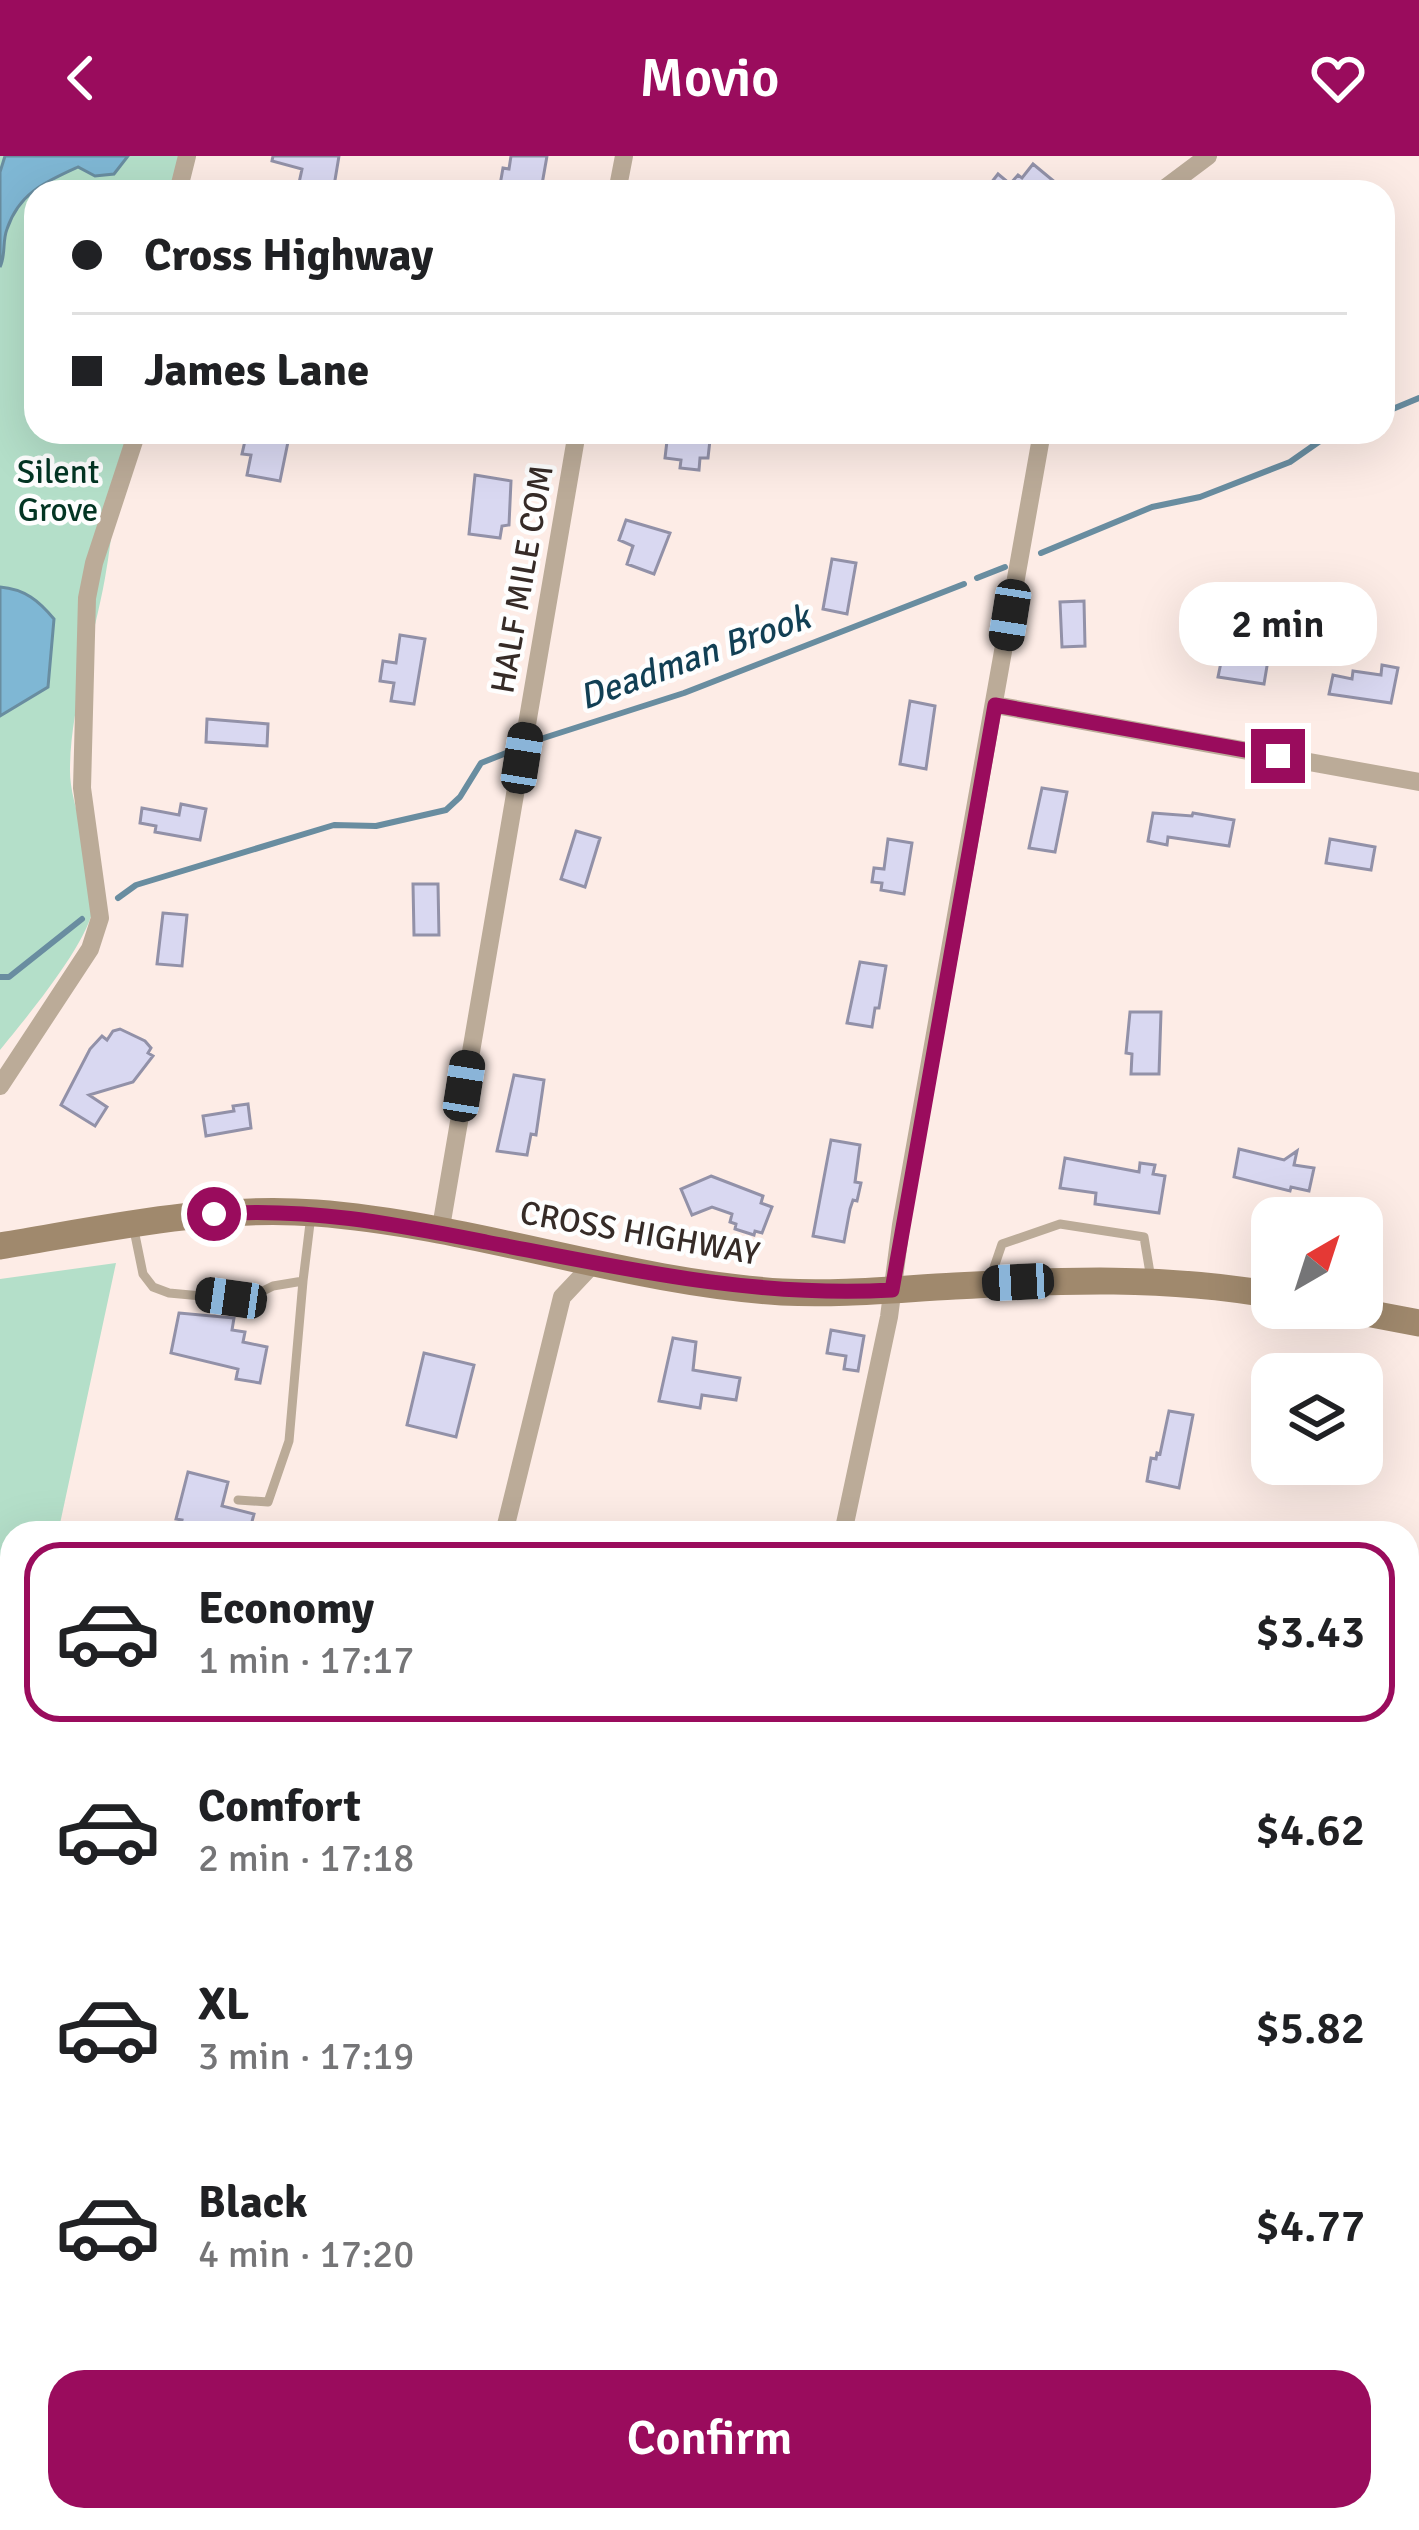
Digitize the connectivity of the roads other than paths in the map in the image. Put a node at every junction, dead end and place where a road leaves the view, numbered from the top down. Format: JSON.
{"nodes":[{"id":1,"x":1208,"y":156,"type":"edge"},
{"id":2,"x":1176,"y":180,"type":"edge"},
{"id":3,"x":133,"y":444,"type":"edge"},
{"id":4,"x":575,"y":444,"type":"edge"},
{"id":5,"x":1040,"y":444,"type":"edge"},
{"id":6,"x":995,"y":705,"type":"junction"},
{"id":7,"x":1419,"y":782,"type":"edge"},
{"id":8,"x":0,"y":1086,"type":"edge"},
{"id":9,"x":311,"y":1212,"type":"junction"},
{"id":10,"x":133,"y":1225,"type":"junction"},
{"id":11,"x":440,"y":1233,"type":"junction"},
{"id":12,"x":0,"y":1246,"type":"edge"},
{"id":13,"x":553,"y":1255,"type":"junction"},
{"id":14,"x":594,"y":1263,"type":"junction"},
{"id":15,"x":1151,"y":1279,"type":"junction"},
{"id":16,"x":303,"y":1280,"type":"junction"},
{"id":17,"x":988,"y":1284,"type":"junction"},
{"id":18,"x":892,"y":1290,"type":"junction"},
{"id":19,"x":1251,"y":1292,"type":"edge"},
{"id":20,"x":562,"y":1297,"type":"junction"},
{"id":21,"x":1383,"y":1316,"type":"edge"},
{"id":22,"x":1419,"y":1322,"type":"edge"},
{"id":23,"x":238,"y":1500,"type":"dead end"},
{"id":24,"x":507,"y":1521,"type":"edge"},
{"id":25,"x":845,"y":1521,"type":"edge"}],
"edges":[{"from":1,"to":2,"type":"street"},
{"from":3,"to":8,"type":"street"},
{"from":4,"to":11,"type":"street","name":"HALF MILE COM"},
{"from":5,"to":6,"type":"street"},
{"from":6,"to":7,"type":"street"},
{"from":6,"to":18,"type":"street"},
{"from":9,"to":10,"type":"street","name":"CROSS HIGHWAY"},
{"from":9,"to":11,"type":"street","name":"CROSS HIGHWAY"},
{"from":9,"to":16,"type":"lane"},
{"from":10,"to":12,"type":"street","name":"CROSS HIGHWAY"},
{"from":10,"to":16,"type":"lane"},
{"from":11,"to":13,"type":"street","name":"CROSS HIGHWAY"},
{"from":13,"to":14,"type":"street","name":"CROSS HIGHWAY"},
{"from":13,"to":20,"type":"street"},
{"from":14,"to":18,"type":"street","name":"CROSS HIGHWAY"},
{"from":14,"to":20,"type":"street"},
{"from":15,"to":17,"type":"street","name":"CROSS HIGHWAY"},
{"from":15,"to":17,"type":"lane"},
{"from":15,"to":19,"type":"street","name":"CROSS HIGHWAY"},
{"from":16,"to":23,"type":"lane"},
{"from":17,"to":18,"type":"street","name":"CROSS HIGHWAY"},
{"from":18,"to":25,"type":"street"},
{"from":20,"to":24,"type":"street"},
{"from":21,"to":22,"type":"street"}]}
